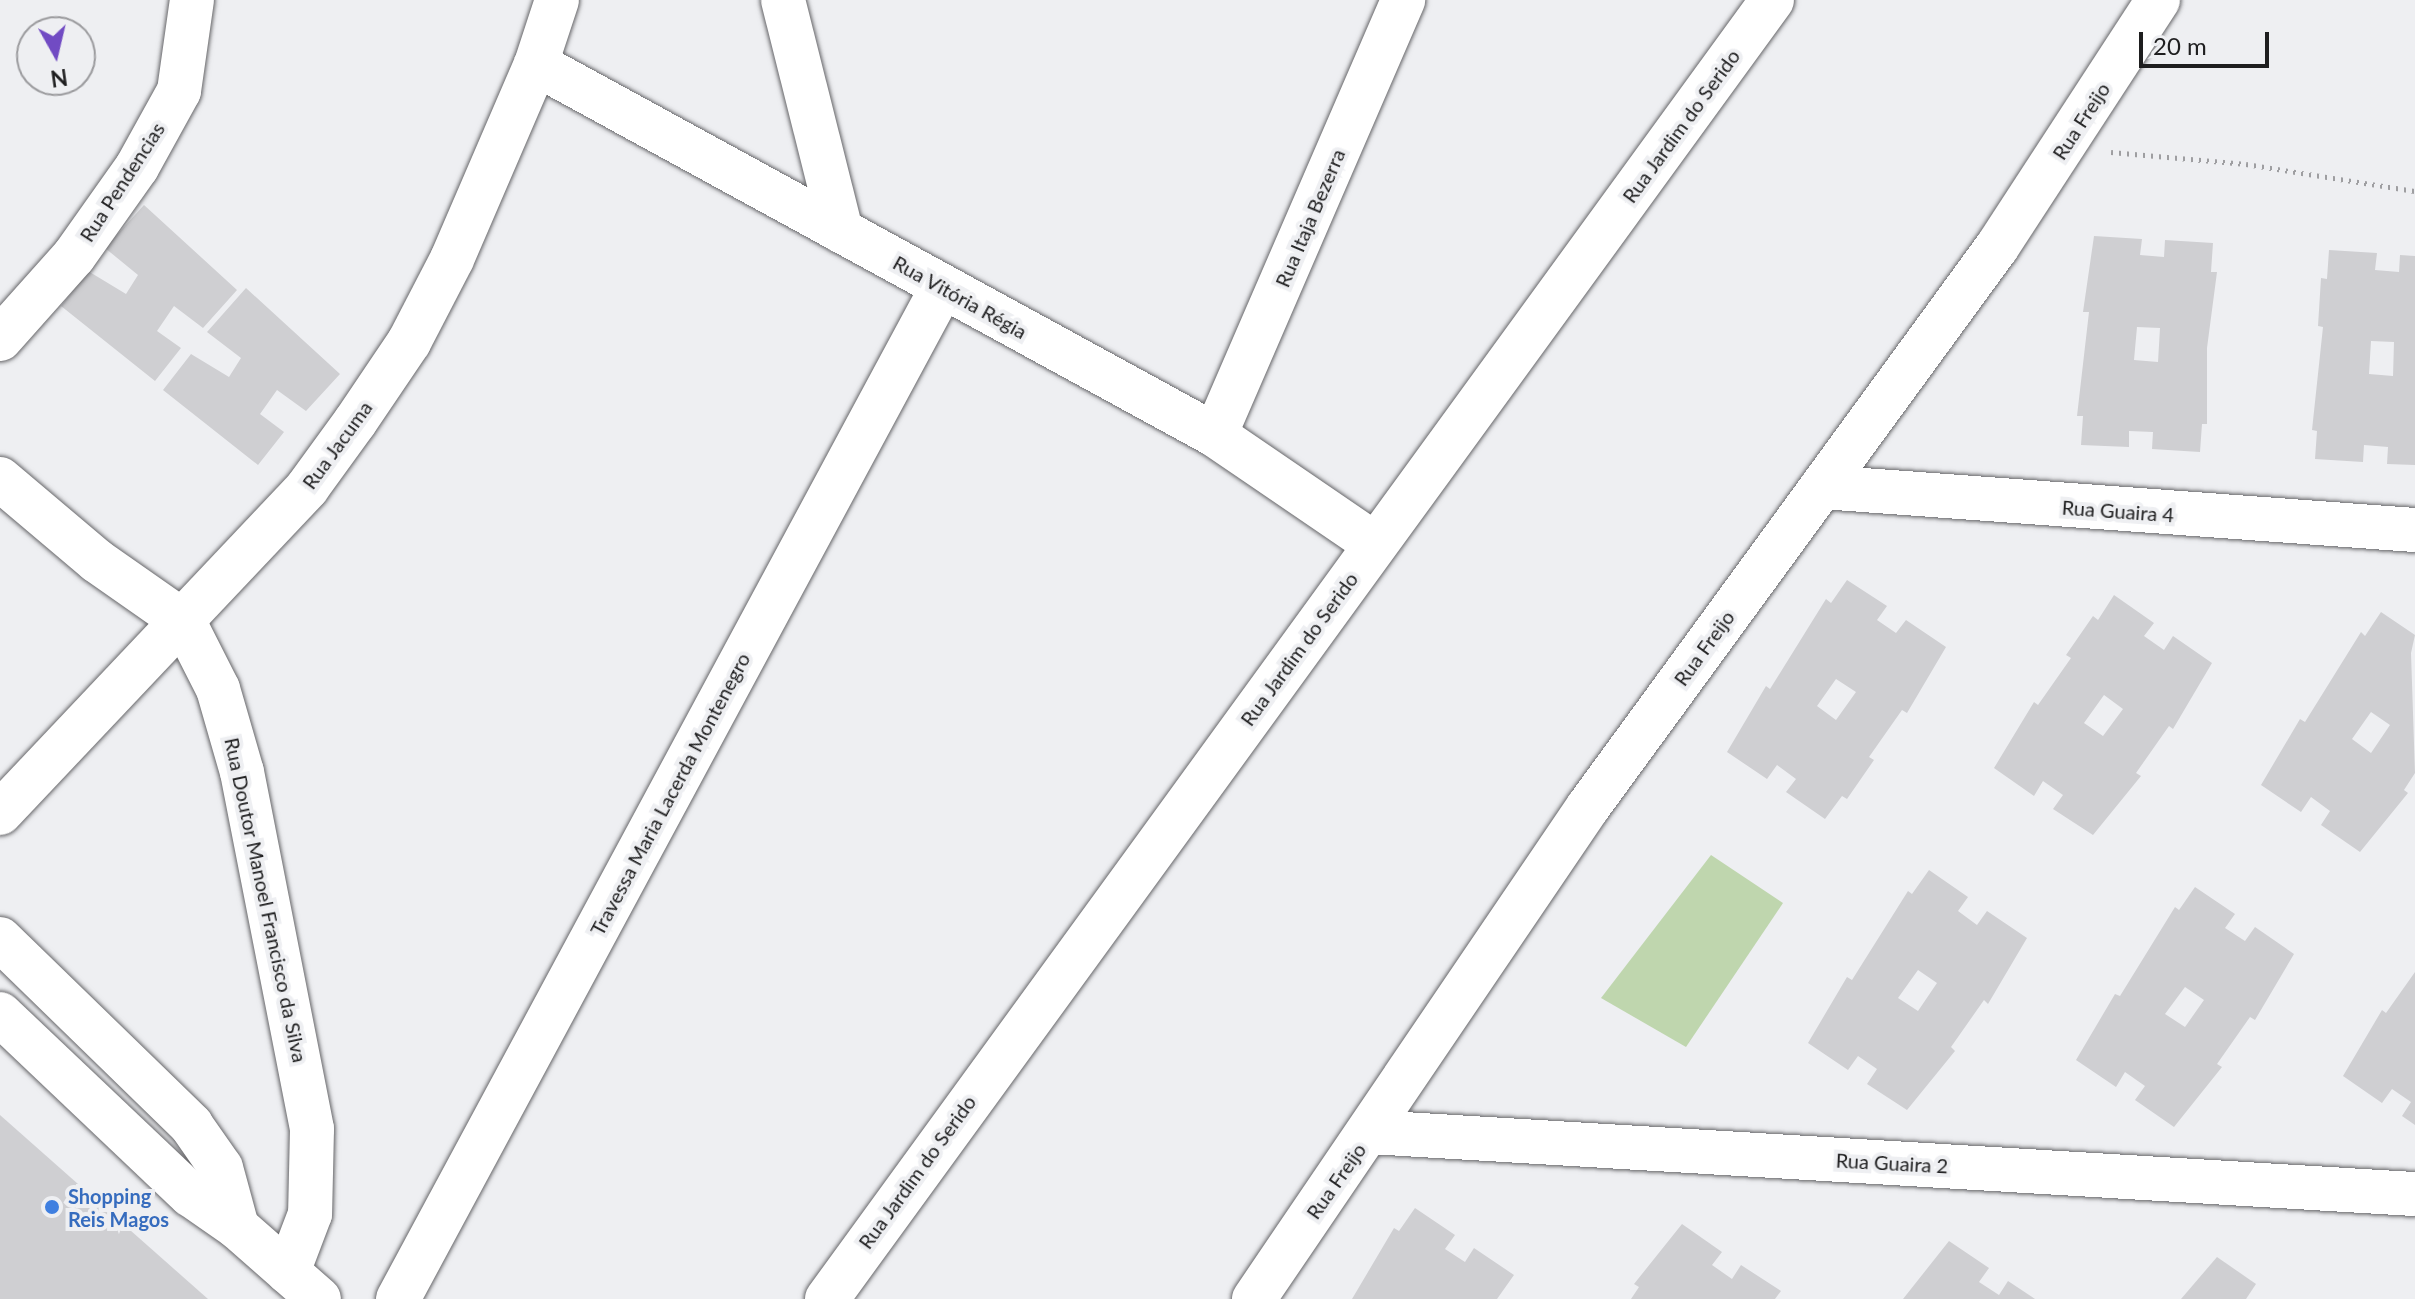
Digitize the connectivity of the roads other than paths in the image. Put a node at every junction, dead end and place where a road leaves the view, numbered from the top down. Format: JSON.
{"nodes":[{"id":1,"x":192,"y":0,"type":"edge"},
{"id":2,"x":557,"y":0,"type":"edge"},
{"id":3,"x":783,"y":0,"type":"edge"},
{"id":4,"x":1403,"y":0,"type":"edge"},
{"id":5,"x":1772,"y":0,"type":"edge"},
{"id":6,"x":2158,"y":0,"type":"edge"},
{"id":7,"x":536,"y":64,"type":"junction"},
{"id":8,"x":841,"y":231,"type":"junction"},
{"id":9,"x":942,"y":288,"type":"junction"},
{"id":10,"x":0,"y":339,"type":"edge"},
{"id":11,"x":1215,"y":435,"type":"junction"},
{"id":12,"x":0,"y":479,"type":"edge"},
{"id":13,"x":1822,"y":487,"type":"junction"},
{"id":14,"x":2415,"y":530,"type":"edge"},
{"id":15,"x":1375,"y":544,"type":"junction"},
{"id":16,"x":184,"y":622,"type":"junction"},
{"id":17,"x":0,"y":813,"type":"edge"},
{"id":18,"x":0,"y":939,"type":"edge"},
{"id":19,"x":0,"y":1014,"type":"edge"},
{"id":20,"x":1370,"y":1132,"type":"junction"},
{"id":21,"x":2415,"y":1194,"type":"edge"},
{"id":22,"x":237,"y":1227,"type":"junction"},
{"id":23,"x":304,"y":1286,"type":"edge"},
{"id":24,"x":398,"y":1299,"type":"edge"},
{"id":25,"x":827,"y":1299,"type":"edge"},
{"id":26,"x":1254,"y":1299,"type":"edge"}],
"edges":[{"from":1,"to":10,"type":"street","name":"Rua Pendencias"},
{"from":2,"to":7,"type":"street","name":"Rua Jacuma"},
{"from":3,"to":8,"type":"street"},
{"from":4,"to":11,"type":"street","name":"Rua Itaja Bezerra"},
{"from":5,"to":15,"type":"street","name":"Rua Jardim do Serido"},
{"from":6,"to":13,"type":"street","name":"Rua Freijo"},
{"from":7,"to":8,"type":"street","name":"Rua Vitória Régia"},
{"from":7,"to":16,"type":"street","name":"Rua Jacuma"},
{"from":8,"to":9,"type":"street","name":"Rua Vitória Régia"},
{"from":9,"to":11,"type":"street","name":"Rua Vitória Régia"},
{"from":9,"to":24,"type":"street","name":"Travessa Maria Lacerda Montenegro"},
{"from":11,"to":15,"type":"street","name":"Rua Vitória Régia"},
{"from":12,"to":16,"type":"street","name":"Rua Doutor Manoel Francisco da Silva"},
{"from":13,"to":14,"type":"street","name":"Rua Guaira 4"},
{"from":13,"to":20,"type":"street","name":"Rua Freijo"},
{"from":15,"to":25,"type":"street","name":"Rua Jardim do Serido"},
{"from":16,"to":17,"type":"street","name":"Rua Jacuma"},
{"from":16,"to":23,"type":"street","name":"Rua Doutor Manoel Francisco da Silva"},
{"from":18,"to":22,"type":"street"},
{"from":19,"to":22,"type":"street"},
{"from":20,"to":21,"type":"street","name":"Rua Guaira 2"},
{"from":20,"to":26,"type":"street","name":"Rua Freijo"},
{"from":22,"to":23,"type":"street"}]}
